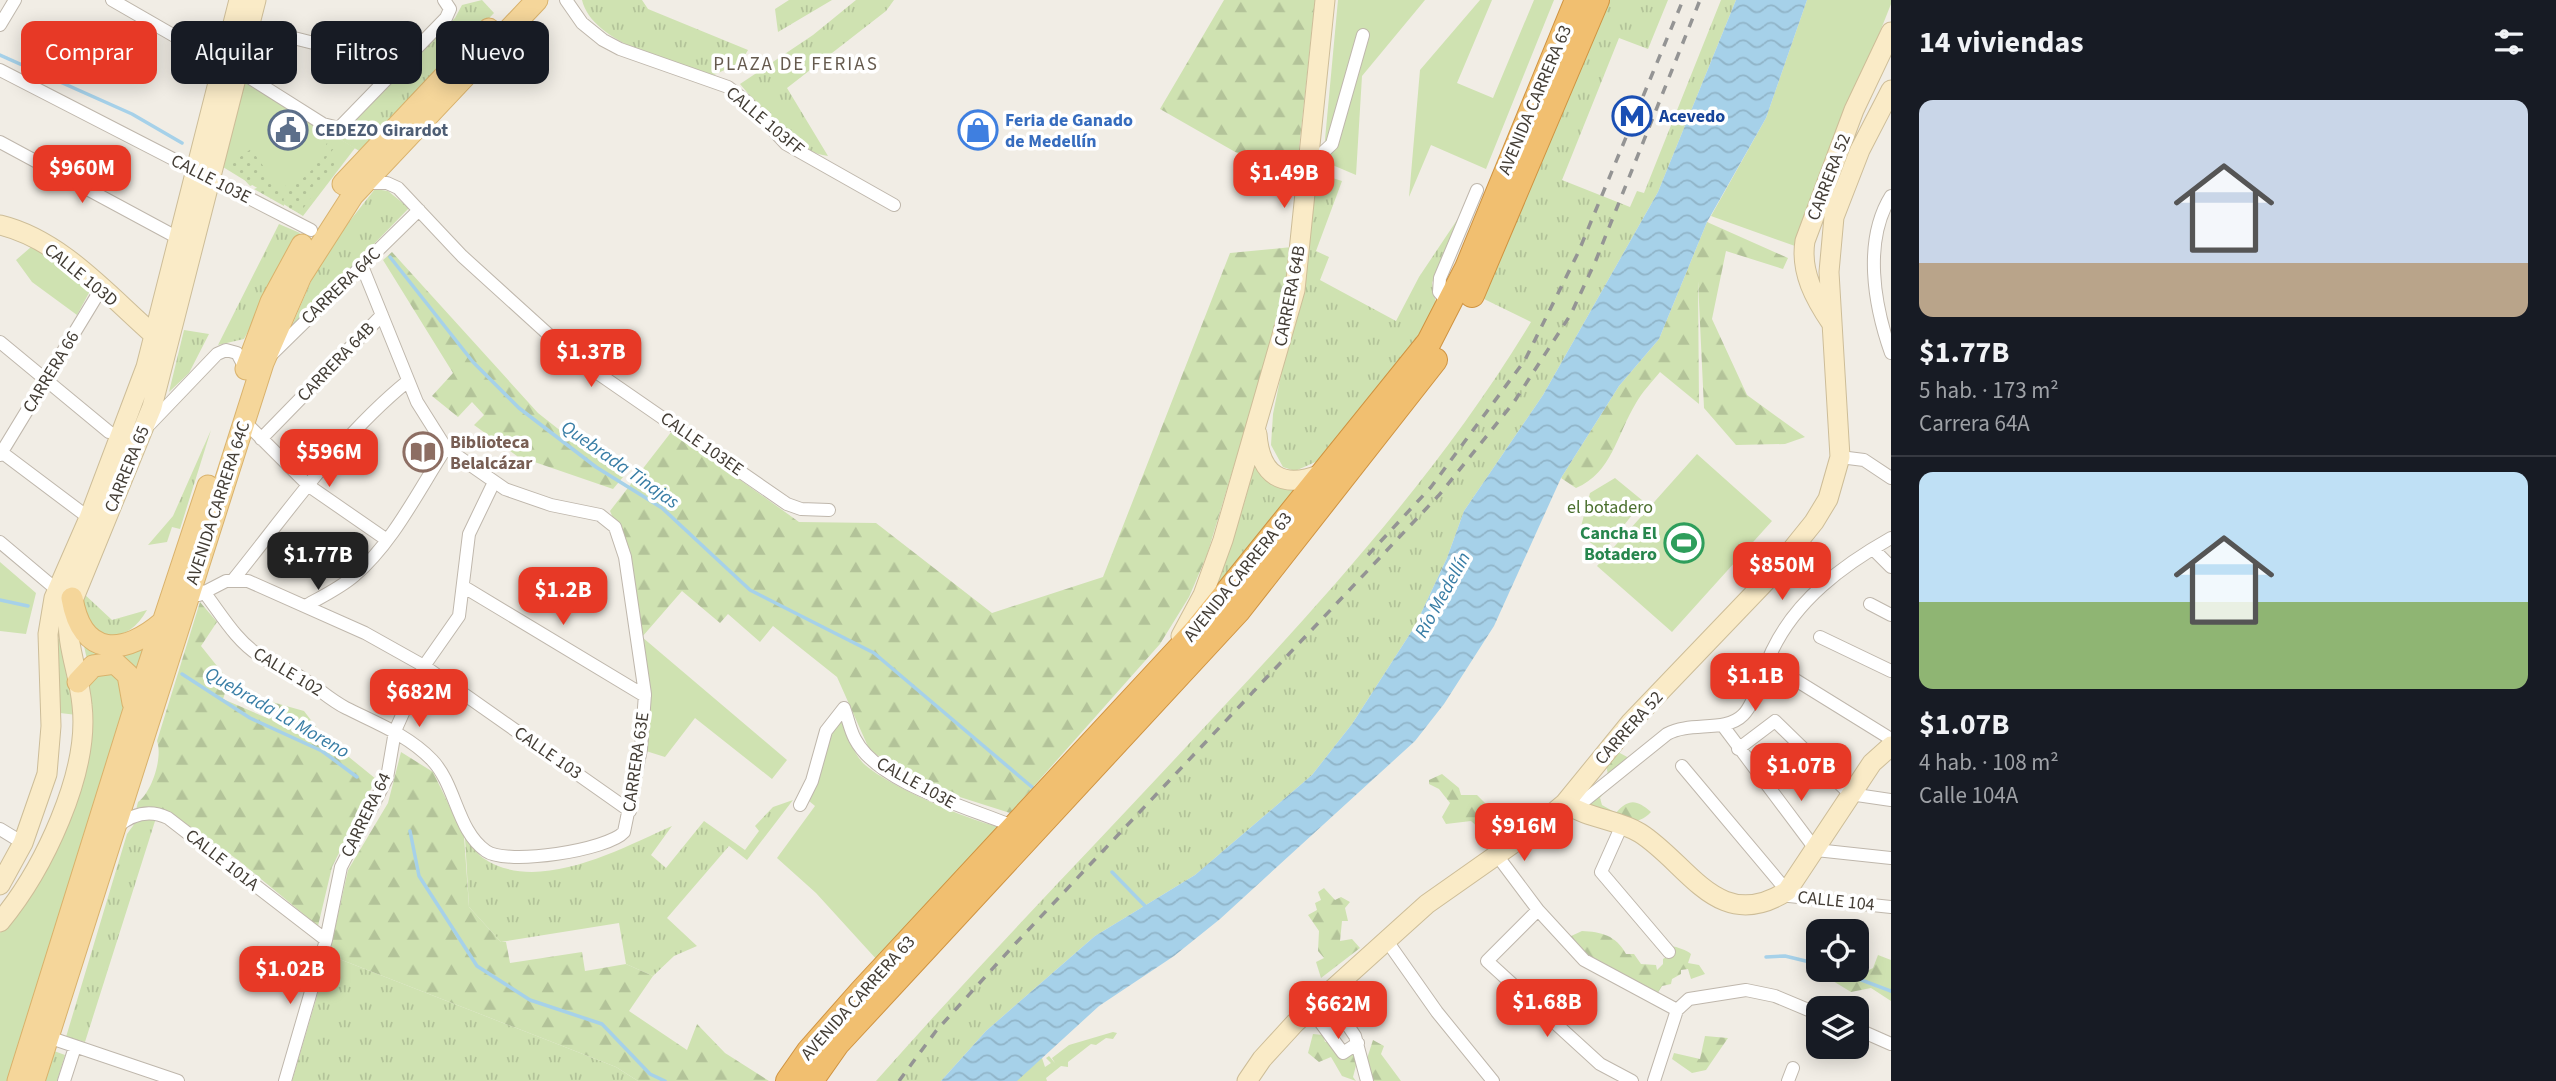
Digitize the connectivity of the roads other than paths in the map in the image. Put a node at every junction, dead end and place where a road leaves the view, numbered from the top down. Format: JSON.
{"nodes":[{"id":1,"x":15,"y":0,"type":"edge"},
{"id":2,"x":112,"y":0,"type":"edge"},
{"id":3,"x":239,"y":0,"type":"edge"},
{"id":4,"x":256,"y":0,"type":"edge"},
{"id":5,"x":517,"y":0,"type":"edge"},
{"id":6,"x":537,"y":0,"type":"edge"},
{"id":7,"x":566,"y":0,"type":"edge"},
{"id":8,"x":1325,"y":0,"type":"edge"},
{"id":9,"x":1577,"y":0,"type":"edge"},
{"id":10,"x":1597,"y":0,"type":"edge"},
{"id":11,"x":446,"y":2,"type":"edge"},
{"id":12,"x":237,"y":21,"type":"edge"},
{"id":13,"x":251,"y":21,"type":"edge"},
{"id":14,"x":0,"y":25,"type":"edge"},
{"id":15,"x":171,"y":33,"type":"edge"},
{"id":16,"x":1363,"y":36,"type":"dead end"},
{"id":17,"x":1889,"y":42,"type":"edge"},
{"id":18,"x":422,"y":43,"type":"edge"},
{"id":19,"x":0,"y":70,"type":"edge"},
{"id":20,"x":228,"y":84,"type":"edge"},
{"id":21,"x":259,"y":84,"type":"edge"},
{"id":22,"x":383,"y":84,"type":"edge"},
{"id":23,"x":1891,"y":90,"type":"edge"},
{"id":24,"x":0,"y":142,"type":"edge"},
{"id":25,"x":391,"y":151,"type":"junction"},
{"id":26,"x":1309,"y":159,"type":"junction"},
{"id":27,"x":205,"y":175,"type":"junction"},
{"id":28,"x":362,"y":184,"type":"junction"},
{"id":29,"x":398,"y":188,"type":"junction"},
{"id":30,"x":1477,"y":190,"type":"dead end"},
{"id":31,"x":1891,"y":196,"type":"edge"},
{"id":32,"x":894,"y":205,"type":"dead end"},
{"id":33,"x":419,"y":210,"type":"junction"},
{"id":34,"x":0,"y":225,"type":"edge"},
{"id":35,"x":311,"y":230,"type":"junction"},
{"id":36,"x":180,"y":239,"type":"junction"},
{"id":37,"x":362,"y":266,"type":"junction"},
{"id":38,"x":1829,"y":272,"type":"junction"},
{"id":39,"x":1805,"y":273,"type":"junction"},
{"id":40,"x":101,"y":289,"type":"junction"},
{"id":41,"x":1450,"y":304,"type":"junction"},
{"id":42,"x":382,"y":315,"type":"junction"},
{"id":43,"x":1886,"y":323,"type":"edge"},
{"id":44,"x":1832,"y":324,"type":"junction"},
{"id":45,"x":155,"y":336,"type":"junction"},
{"id":46,"x":0,"y":342,"type":"edge"},
{"id":47,"x":1891,"y":352,"type":"edge"},
{"id":48,"x":254,"y":367,"type":"junction"},
{"id":49,"x":47,"y":380,"type":"junction"},
{"id":50,"x":408,"y":381,"type":"junction"},
{"id":51,"x":244,"y":421,"type":"junction"},
{"id":52,"x":1258,"y":423,"type":"junction"},
{"id":53,"x":109,"y":432,"type":"dead end"},
{"id":54,"x":143,"y":432,"type":"junction"},
{"id":55,"x":261,"y":439,"type":"junction"},
{"id":56,"x":446,"y":448,"type":"junction"},
{"id":57,"x":1,"y":453,"type":"edge"},
{"id":58,"x":1840,"y":457,"type":"junction"},
{"id":59,"x":1321,"y":474,"type":"junction"},
{"id":60,"x":1891,"y":478,"type":"edge"},
{"id":61,"x":494,"y":482,"type":"junction"},
{"id":62,"x":310,"y":486,"type":"junction"},
{"id":63,"x":829,"y":510,"type":"dead end"},
{"id":64,"x":89,"y":518,"type":"junction"},
{"id":65,"x":1891,"y":537,"type":"edge"},
{"id":66,"x":387,"y":540,"type":"junction"},
{"id":67,"x":0,"y":542,"type":"edge"},
{"id":68,"x":1873,"y":549,"type":"junction"},
{"id":69,"x":1891,"y":567,"type":"edge"},
{"id":70,"x":233,"y":580,"type":"junction"},
{"id":71,"x":464,"y":587,"type":"junction"},
{"id":72,"x":195,"y":590,"type":"junction"},
{"id":73,"x":65,"y":594,"type":"junction"},
{"id":74,"x":1870,"y":604,"type":"dead end"},
{"id":75,"x":307,"y":605,"type":"junction"},
{"id":76,"x":1891,"y":615,"type":"edge"},
{"id":77,"x":163,"y":622,"type":"junction"},
{"id":78,"x":1820,"y":637,"type":"dead end"},
{"id":79,"x":424,"y":666,"type":"junction"},
{"id":80,"x":1164,"y":666,"type":"junction"},
{"id":81,"x":1891,"y":671,"type":"edge"},
{"id":82,"x":1794,"y":679,"type":"dead end"},
{"id":83,"x":78,"y":682,"type":"junction"},
{"id":84,"x":645,"y":696,"type":"junction"},
{"id":85,"x":132,"y":716,"type":"junction"},
{"id":86,"x":51,"y":726,"type":"junction"},
{"id":87,"x":1723,"y":726,"type":"junction"},
{"id":88,"x":395,"y":731,"type":"junction"},
{"id":89,"x":1889,"y":736,"type":"edge"},
{"id":90,"x":82,"y":738,"type":"junction"},
{"id":91,"x":1738,"y":749,"type":"junction"},
{"id":92,"x":1682,"y":766,"type":"dead end"},
{"id":93,"x":1850,"y":794,"type":"junction"},
{"id":94,"x":1891,"y":800,"type":"edge"},
{"id":95,"x":800,"y":805,"type":"dead end"},
{"id":96,"x":1570,"y":806,"type":"junction"},
{"id":97,"x":630,"y":811,"type":"junction"},
{"id":98,"x":1622,"y":825,"type":"junction"},
{"id":99,"x":1015,"y":827,"type":"junction"},
{"id":100,"x":0,"y":829,"type":"edge"},
{"id":101,"x":112,"y":831,"type":"junction"},
{"id":102,"x":618,"y":838,"type":"joint"},
{"id":103,"x":23,"y":842,"type":"junction"},
{"id":104,"x":1816,"y":850,"type":"junction"},
{"id":105,"x":1496,"y":854,"type":"junction"},
{"id":106,"x":1891,"y":858,"type":"edge"},
{"id":107,"x":0,"y":885,"type":"edge"},
{"id":108,"x":1778,"y":896,"type":"junction"},
{"id":109,"x":1891,"y":907,"type":"edge"},
{"id":110,"x":1538,"y":910,"type":"junction"},
{"id":111,"x":0,"y":922,"type":"edge"},
{"id":112,"x":326,"y":940,"type":"junction"},
{"id":113,"x":1387,"y":941,"type":"junction"},
{"id":114,"x":1669,"y":952,"type":"dead end"},
{"id":115,"x":1326,"y":993,"type":"junction"},
{"id":116,"x":1310,"y":1008,"type":"junction"},
{"id":117,"x":1806,"y":1009,"type":"edge"},
{"id":118,"x":1677,"y":1010,"type":"junction"},
{"id":119,"x":1869,"y":1035,"type":"edge"},
{"id":120,"x":48,"y":1037,"type":"junction"},
{"id":121,"x":1358,"y":1043,"type":"junction"},
{"id":122,"x":1891,"y":1044,"type":"edge"},
{"id":123,"x":75,"y":1046,"type":"junction"},
{"id":124,"x":1793,"y":1068,"type":"dead end"},
{"id":125,"x":18,"y":1081,"type":"edge"},
{"id":126,"x":34,"y":1081,"type":"edge"},
{"id":127,"x":64,"y":1081,"type":"edge"},
{"id":128,"x":178,"y":1081,"type":"edge"},
{"id":129,"x":285,"y":1081,"type":"edge"},
{"id":130,"x":788,"y":1081,"type":"edge"},
{"id":131,"x":811,"y":1081,"type":"edge"},
{"id":132,"x":1247,"y":1081,"type":"edge"},
{"id":133,"x":1367,"y":1081,"type":"edge"},
{"id":134,"x":1493,"y":1081,"type":"edge"},
{"id":135,"x":1632,"y":1081,"type":"edge"},
{"id":136,"x":1654,"y":1081,"type":"edge"},
{"id":137,"x":1788,"y":1081,"type":"edge"}],
"edges":[{"from":1,"to":14,"type":"street"},
{"from":2,"to":15,"type":"street"},
{"from":3,"to":12,"type":"main road","name":"CARRERA 65"},
{"from":4,"to":13,"type":"main road","name":"CARRERA 65"},
{"from":5,"to":35,"type":"main road","name":"AVENIDA CARRERA 64C"},
{"from":6,"to":25,"type":"main road","name":"AVENIDA CARRERA 64C"},
{"from":7,"to":32,"type":"street","name":"CALLE 103FF"},
{"from":8,"to":26,"type":"main road","name":"CARRERA 64B"},
{"from":9,"to":41,"type":"highway","name":"AVENIDA CARRERA 63"},
{"from":10,"to":131,"type":"highway","name":"AVENIDA CARRERA 63"},
{"from":11,"to":18,"type":"street"},
{"from":16,"to":26,"type":"street"},
{"from":17,"to":39,"type":"main road","name":"CARRERA 52"},
{"from":19,"to":27,"type":"street","name":"CALLE 103E"},
{"from":20,"to":27,"type":"main road","name":"CARRERA 65"},
{"from":21,"to":22,"type":"street"},
{"from":23,"to":38,"type":"main road","name":"CARRERA 52"},
{"from":24,"to":36,"type":"street"},
{"from":25,"to":28,"type":"main road","name":"AVENIDA CARRERA 64C"},
{"from":25,"to":29,"type":"street"},
{"from":26,"to":52,"type":"main road","name":"CARRERA 64B"},
{"from":27,"to":35,"type":"street","name":"CALLE 103E"},
{"from":27,"to":36,"type":"main road","name":"CARRERA 65"},
{"from":27,"to":54,"type":"main road","name":"CARRERA 65"},
{"from":28,"to":29,"type":"street"},
{"from":28,"to":48,"type":"main road","name":"AVENIDA CARRERA 64C"},
{"from":29,"to":33,"type":"street","name":"CALLE 103EE"},
{"from":30,"to":41,"type":"street"},
{"from":31,"to":43,"type":"street"},
{"from":33,"to":37,"type":"street","name":"CARRERA 64C"},
{"from":33,"to":63,"type":"street","name":"CALLE 103EE"},
{"from":34,"to":40,"type":"main road","name":"CALLE 103D"},
{"from":35,"to":48,"type":"main road","name":"AVENIDA CARRERA 64C"},
{"from":36,"to":45,"type":"main road","name":"CARRERA 65"},
{"from":37,"to":42,"type":"street"},
{"from":37,"to":48,"type":"street","name":"CARRERA 64C"},
{"from":38,"to":39,"type":"main road"},
{"from":38,"to":44,"type":"main road","name":"CARRERA 52"},
{"from":39,"to":44,"type":"main road","name":"CARRERA 52"},
{"from":40,"to":45,"type":"main road","name":"CALLE 103D"},
{"from":40,"to":49,"type":"street","name":"CARRERA 66"},
{"from":41,"to":59,"type":"highway","name":"AVENIDA CARRERA 63"},
{"from":42,"to":50,"type":"street"},
{"from":42,"to":55,"type":"street","name":"CARRERA 64B"},
{"from":43,"to":47,"type":"street"},
{"from":44,"to":58,"type":"main road","name":"CARRERA 52"},
{"from":45,"to":64,"type":"main road","name":"CARRERA 65"},
{"from":46,"to":49,"type":"street"},
{"from":48,"to":51,"type":"main road","name":"AVENIDA CARRERA 64C"},
{"from":48,"to":54,"type":"street"},
{"from":48,"to":77,"type":"main road","name":"AVENIDA CARRERA 64C"},
{"from":49,"to":53,"type":"street"},
{"from":49,"to":57,"type":"street","name":"CARRERA 66"},
{"from":50,"to":56,"type":"street"},
{"from":50,"to":62,"type":"street"},
{"from":51,"to":55,"type":"street"},
{"from":51,"to":72,"type":"main road","name":"AVENIDA CARRERA 64C"},
{"from":52,"to":59,"type":"main road","name":"CARRERA 64B"},
{"from":52,"to":80,"type":"main road","name":"CARRERA 64B"},
{"from":54,"to":73,"type":"main road","name":"CARRERA 65"},
{"from":55,"to":62,"type":"street"},
{"from":56,"to":61,"type":"street"},
{"from":56,"to":66,"type":"street"},
{"from":57,"to":64,"type":"street"},
{"from":58,"to":60,"type":"street"},
{"from":58,"to":96,"type":"main road","name":"CARRERA 52"},
{"from":59,"to":80,"type":"highway","name":"AVENIDA CARRERA 63"},
{"from":61,"to":71,"type":"street","name":"CARRERA 64"},
{"from":61,"to":84,"type":"street","name":"CARRERA 63E"},
{"from":62,"to":66,"type":"street"},
{"from":62,"to":70,"type":"street"},
{"from":64,"to":73,"type":"main road","name":"CARRERA 65"},
{"from":65,"to":68,"type":"street"},
{"from":66,"to":75,"type":"street"},
{"from":67,"to":73,"type":"street"},
{"from":68,"to":69,"type":"street"},
{"from":68,"to":87,"type":"street"},
{"from":70,"to":72,"type":"street"},
{"from":70,"to":75,"type":"street","name":"CALLE 103"},
{"from":71,"to":79,"type":"street","name":"CARRERA 64"},
{"from":71,"to":84,"type":"street"},
{"from":72,"to":88,"type":"street","name":"CALLE 102"},
{"from":72,"to":101,"type":"main road","name":"AVENIDA CARRERA 64C"},
{"from":73,"to":77,"type":"main road"},
{"from":73,"to":83,"type":"main road","name":"CARRERA 65"},
{"from":73,"to":86,"type":"main road","name":"CARRERA 65"},
{"from":74,"to":76,"type":"street"},
{"from":75,"to":79,"type":"street","name":"CALLE 103"},
{"from":77,"to":85,"type":"main road","name":"AVENIDA CARRERA 64C"},
{"from":78,"to":81,"type":"street"},
{"from":79,"to":88,"type":"street","name":"CARRERA 64"},
{"from":79,"to":97,"type":"street","name":"CALLE 103"},
{"from":80,"to":99,"type":"highway","name":"AVENIDA CARRERA 63"},
{"from":82,"to":89,"type":"street"},
{"from":83,"to":85,"type":"main road"},
{"from":83,"to":90,"type":"main road","name":"CARRERA 65"},
{"from":84,"to":97,"type":"street","name":"CARRERA 63E"},
{"from":85,"to":125,"type":"main road","name":"AVENIDA CARRERA 64C"},
{"from":86,"to":90,"type":"main road"},
{"from":86,"to":103,"type":"main road","name":"CARRERA 65"},
{"from":87,"to":91,"type":"street"},
{"from":87,"to":96,"type":"street"},
{"from":88,"to":102,"type":"street","name":"CALLE 102"},
{"from":88,"to":112,"type":"street","name":"CARRERA 64"},
{"from":89,"to":93,"type":"main road"},
{"from":90,"to":111,"type":"main road","name":"CARRERA 65"},
{"from":91,"to":93,"type":"street"},
{"from":91,"to":104,"type":"street"},
{"from":92,"to":108,"type":"street","name":"CALLE 104"},
{"from":93,"to":94,"type":"street"},
{"from":93,"to":104,"type":"main road"},
{"from":95,"to":99,"type":"street","name":"CALLE 103E"},
{"from":96,"to":98,"type":"main road"},
{"from":96,"to":105,"type":"main road","name":"CARRERA 52"},
{"from":97,"to":102,"type":"street","name":"CARRERA 63E"},
{"from":98,"to":108,"type":"main road"},
{"from":98,"to":114,"type":"street"},
{"from":99,"to":130,"type":"highway","name":"AVENIDA CARRERA 63"},
{"from":100,"to":103,"type":"street"},
{"from":101,"to":112,"type":"street","name":"CALLE 101A"},
{"from":101,"to":120,"type":"main road","name":"AVENIDA CARRERA 64C"},
{"from":103,"to":107,"type":"main road","name":"CARRERA 65"},
{"from":104,"to":106,"type":"street"},
{"from":104,"to":108,"type":"main road"},
{"from":105,"to":110,"type":"street"},
{"from":105,"to":113,"type":"main road","name":"CARRERA 52"},
{"from":108,"to":109,"type":"street","name":"CALLE 104"},
{"from":110,"to":118,"type":"street"},
{"from":110,"to":135,"type":"street"},
{"from":112,"to":129,"type":"street","name":"CARRERA 64"},
{"from":113,"to":115,"type":"main road","name":"CARRERA 52"},
{"from":113,"to":134,"type":"street"},
{"from":115,"to":116,"type":"main road","name":"CARRERA 52"},
{"from":115,"to":121,"type":"street"},
{"from":116,"to":121,"type":"street"},
{"from":116,"to":132,"type":"main road","name":"CARRERA 52"},
{"from":117,"to":118,"type":"street"},
{"from":118,"to":136,"type":"street"},
{"from":119,"to":122,"type":"street"},
{"from":120,"to":123,"type":"street"},
{"from":120,"to":126,"type":"main road","name":"AVENIDA CARRERA 64C"},
{"from":121,"to":133,"type":"street"},
{"from":123,"to":127,"type":"street"},
{"from":123,"to":128,"type":"street"},
{"from":124,"to":137,"type":"street"}]}
